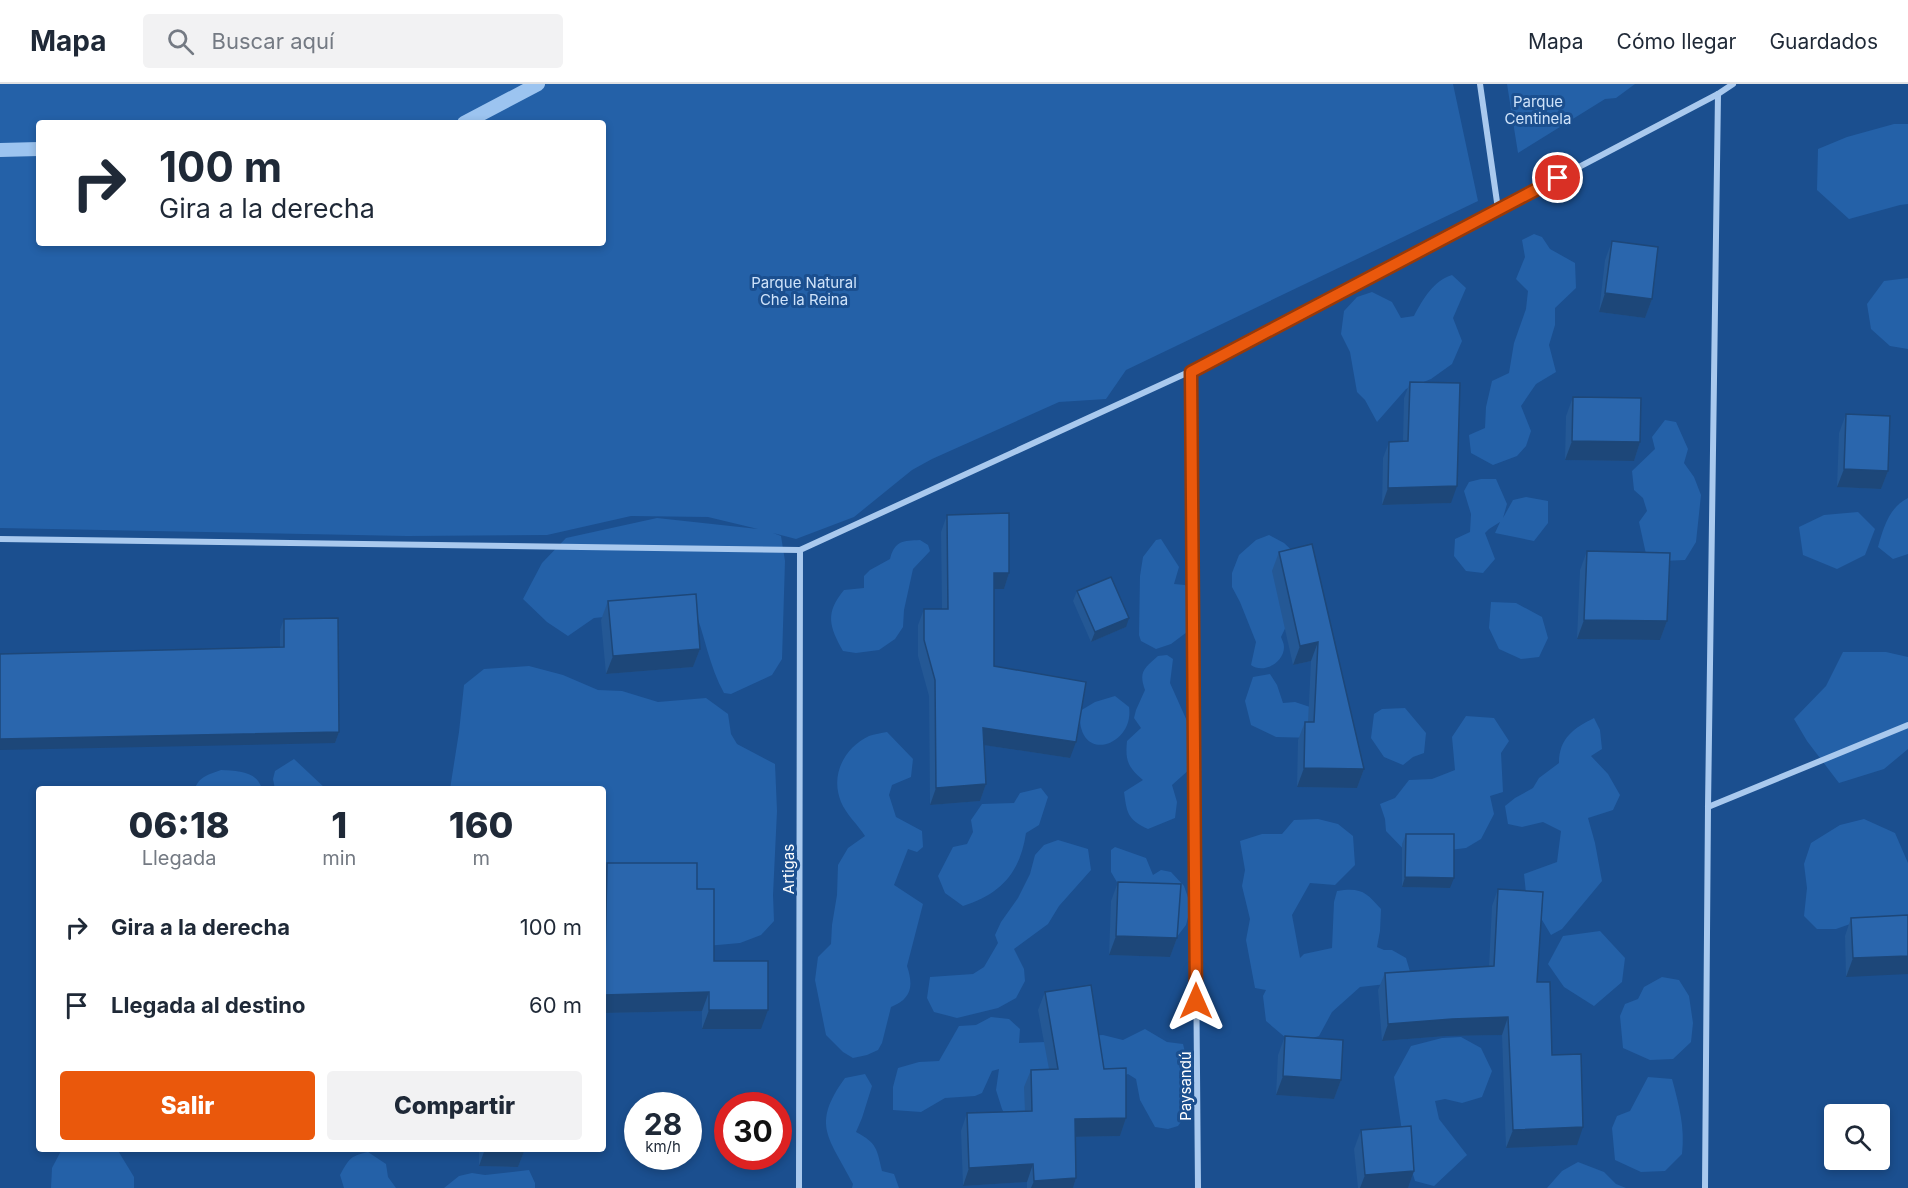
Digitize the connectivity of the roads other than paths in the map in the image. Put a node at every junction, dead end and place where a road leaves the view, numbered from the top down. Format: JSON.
{"nodes":[{"id":1,"x":1480,"y":84,"type":"edge"},
{"id":2,"x":1733,"y":84,"type":"edge"},
{"id":3,"x":1718,"y":94,"type":"junction"},
{"id":4,"x":1498,"y":209,"type":"junction"},
{"id":5,"x":1191,"y":372,"type":"junction"},
{"id":6,"x":0,"y":539,"type":"edge"},
{"id":7,"x":800,"y":550,"type":"junction"},
{"id":8,"x":1908,"y":725,"type":"edge"},
{"id":9,"x":1708,"y":807,"type":"junction"},
{"id":10,"x":799,"y":1188,"type":"edge"},
{"id":11,"x":1198,"y":1188,"type":"edge"},
{"id":12,"x":1705,"y":1188,"type":"edge"}],
"edges":[{"from":1,"to":4,"type":"street"},
{"from":2,"to":3,"type":"street"},
{"from":3,"to":4,"type":"street"},
{"from":3,"to":9,"type":"street"},
{"from":4,"to":5,"type":"street"},
{"from":5,"to":7,"type":"street"},
{"from":5,"to":11,"type":"street","name":"Paysandú"},
{"from":6,"to":7,"type":"street"},
{"from":7,"to":10,"type":"street","name":"Artigas"},
{"from":8,"to":9,"type":"street"},
{"from":9,"to":12,"type":"street"}]}
